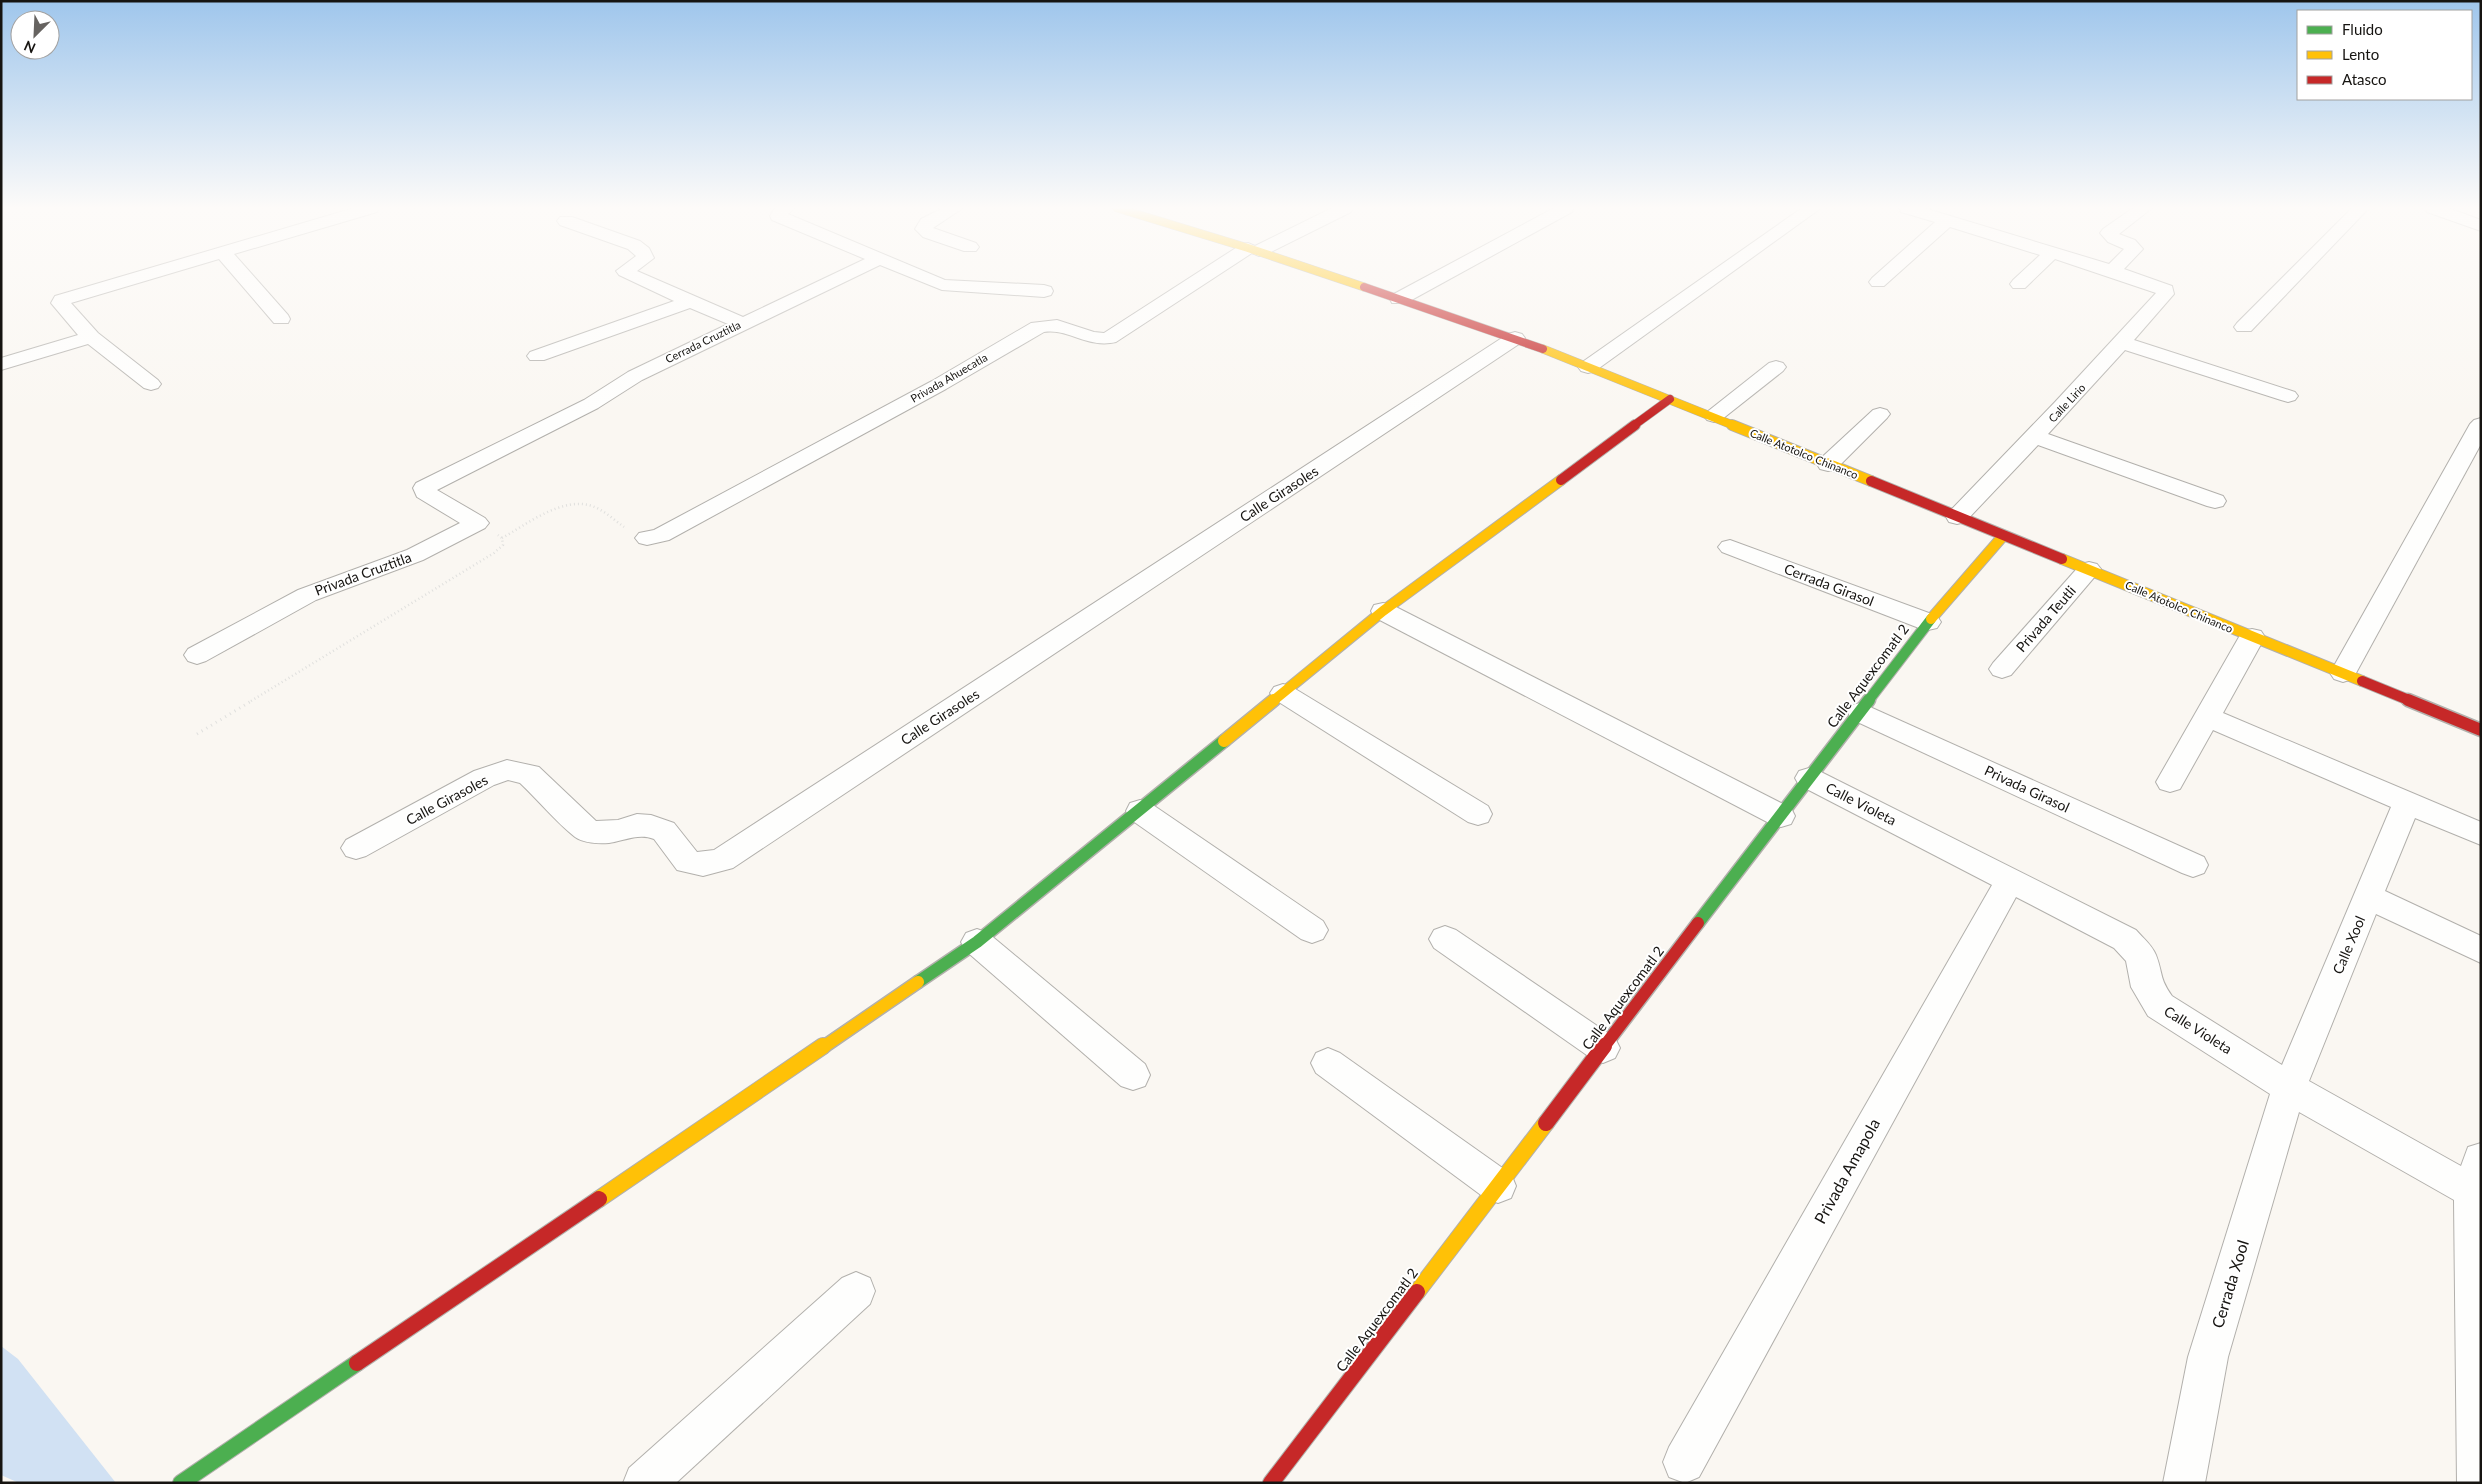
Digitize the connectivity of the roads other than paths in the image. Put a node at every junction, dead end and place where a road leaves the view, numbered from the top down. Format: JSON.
{"nodes":[{"id":1,"x":136,"y":277,"type":"edge"},
{"id":2,"x":245,"y":277,"type":"edge"},
{"id":3,"x":639,"y":277,"type":"edge"},
{"id":4,"x":840,"y":277,"type":"edge"},
{"id":5,"x":924,"y":277,"type":"edge"},
{"id":6,"x":1209,"y":277,"type":"edge"},
{"id":7,"x":1335,"y":277,"type":"edge"},
{"id":8,"x":1439,"y":277,"type":"edge"},
{"id":9,"x":1714,"y":277,"type":"edge"},
{"id":10,"x":1883,"y":277,"type":"edge"},
{"id":11,"x":2026,"y":277,"type":"edge"},
{"id":12,"x":2132,"y":277,"type":"edge"},
{"id":13,"x":2293,"y":277,"type":"edge"},
{"id":14,"x":1878,"y":282,"type":"dead end"},
{"id":15,"x":2019,"y":284,"type":"dead end"},
{"id":16,"x":1044,"y":291,"type":"dead end"},
{"id":17,"x":1399,"y":299,"type":"junction"},
{"id":18,"x":691,"y":301,"type":"junction"},
{"id":19,"x":281,"y":319,"type":"dead end"},
{"id":20,"x":742,"y":323,"type":"junction"},
{"id":21,"x":2244,"y":327,"type":"dead end"},
{"id":22,"x":91,"y":337,"type":"junction"},
{"id":23,"x":1515,"y":338,"type":"junction"},
{"id":24,"x":2122,"y":343,"type":"junction"},
{"id":25,"x":537,"y":356,"type":"dead end"},
{"id":26,"x":1,"y":364,"type":"edge"},
{"id":27,"x":1588,"y":366,"type":"junction"},
{"id":28,"x":1776,"y":367,"type":"dead end"},
{"id":29,"x":151,"y":384,"type":"dead end"},
{"id":30,"x":2288,"y":396,"type":"dead end"},
{"id":31,"x":1670,"y":399,"type":"junction"},
{"id":32,"x":1880,"y":414,"type":"dead end"},
{"id":33,"x":1714,"y":416,"type":"junction"},
{"id":34,"x":2481,"y":424,"type":"edge"},
{"id":35,"x":2035,"y":438,"type":"junction"},
{"id":36,"x":1828,"y":464,"type":"junction"},
{"id":37,"x":2214,"y":501,"type":"dead end"},
{"id":38,"x":1957,"y":517,"type":"junction"},
{"id":39,"x":477,"y":523,"type":"joint"},
{"id":40,"x":2003,"y":536,"type":"junction"},
{"id":41,"x":647,"y":538,"type":"road end"},
{"id":42,"x":1730,"y":547,"type":"dead end"},
{"id":43,"x":2089,"y":569,"type":"junction"},
{"id":44,"x":1383,"y":611,"type":"junction"},
{"id":45,"x":1928,"y":622,"type":"junction"},
{"id":46,"x":2252,"y":637,"type":"junction"},
{"id":47,"x":197,"y":656,"type":"dead end"},
{"id":48,"x":2002,"y":669,"type":"dead end"},
{"id":49,"x":2342,"y":673,"type":"junction"},
{"id":50,"x":1284,"y":693,"type":"junction"},
{"id":51,"x":1861,"y":712,"type":"junction"},
{"id":52,"x":2208,"y":717,"type":"junction"},
{"id":53,"x":2481,"y":730,"type":"edge"},
{"id":54,"x":1810,"y":778,"type":"junction"},
{"id":55,"x":2170,"y":782,"type":"dead end"},
{"id":56,"x":2407,"y":802,"type":"junction"},
{"id":57,"x":1140,"y":811,"type":"junction"},
{"id":58,"x":1478,"y":814,"type":"dead end"},
{"id":59,"x":1781,"y":816,"type":"junction"},
{"id":60,"x":2481,"y":834,"type":"edge"},
{"id":61,"x":356,"y":848,"type":"dead end"},
{"id":62,"x":2193,"y":865,"type":"dead end"},
{"id":63,"x":2010,"y":880,"type":"junction"},
{"id":64,"x":2369,"y":897,"type":"junction"},
{"id":65,"x":1312,"y":930,"type":"dead end"},
{"id":66,"x":1445,"y":939,"type":"dead end"},
{"id":67,"x":977,"y":942,"type":"junction"},
{"id":68,"x":2481,"y":950,"type":"edge"},
{"id":69,"x":1603,"y":1048,"type":"junction"},
{"id":70,"x":1328,"y":1063,"type":"dead end"},
{"id":71,"x":1133,"y":1075,"type":"dead end"},
{"id":72,"x":2289,"y":1088,"type":"junction"},
{"id":73,"x":2478,"y":1182,"type":"edge"},
{"id":74,"x":1498,"y":1186,"type":"junction"},
{"id":75,"x":856,"y":1291,"type":"dead end"},
{"id":76,"x":1684,"y":1462,"type":"dead end"},
{"id":77,"x":181,"y":1483,"type":"edge"},
{"id":78,"x":644,"y":1483,"type":"edge"},
{"id":79,"x":1271,"y":1483,"type":"edge"},
{"id":80,"x":2184,"y":1483,"type":"edge"},
{"id":81,"x":2478,"y":1483,"type":"edge"}],
"edges":[{"from":1,"to":22,"type":"street"},
{"from":2,"to":19,"type":"street"},
{"from":3,"to":18,"type":"street"},
{"from":4,"to":20,"type":"street","name":"Cerrada Cruztitla"},
{"from":5,"to":16,"type":"street"},
{"from":6,"to":41,"type":"street","name":"Privada Ahuecatla"},
{"from":7,"to":17,"type":"street","name":"Calle Atotolco Chinanco"},
{"from":8,"to":17,"type":"street"},
{"from":9,"to":27,"type":"street"},
{"from":10,"to":14,"type":"street"},
{"from":11,"to":15,"type":"street"},
{"from":12,"to":24,"type":"street","name":"Calle Lirio"},
{"from":13,"to":21,"type":"street"},
{"from":17,"to":23,"type":"street","name":"Calle Atotolco Chinanco"},
{"from":18,"to":20,"type":"street"},
{"from":18,"to":25,"type":"street"},
{"from":20,"to":39,"type":"street","name":"Cerrada Cruztitla"},
{"from":22,"to":26,"type":"street"},
{"from":22,"to":29,"type":"street"},
{"from":23,"to":27,"type":"street","name":"Calle Atotolco Chinanco"},
{"from":23,"to":61,"type":"street","name":"Calle Girasoles"},
{"from":24,"to":30,"type":"street"},
{"from":24,"to":35,"type":"street","name":"Calle Lirio"},
{"from":27,"to":31,"type":"street","name":"Calle Atotolco Chinanco"},
{"from":28,"to":33,"type":"street"},
{"from":31,"to":33,"type":"street","name":"Calle Atotolco Chinanco"},
{"from":31,"to":44,"type":"street"},
{"from":32,"to":36,"type":"street"},
{"from":33,"to":36,"type":"street","name":"Calle Atotolco Chinanco"},
{"from":34,"to":49,"type":"street"},
{"from":35,"to":37,"type":"street"},
{"from":35,"to":38,"type":"street","name":"Calle Lirio"},
{"from":36,"to":38,"type":"street","name":"Calle Atotolco Chinanco"},
{"from":38,"to":40,"type":"street","name":"Calle Atotolco Chinanco"},
{"from":39,"to":47,"type":"street","name":"Privada Cruztitla"},
{"from":40,"to":43,"type":"street","name":"Calle Atotolco Chinanco"},
{"from":40,"to":45,"type":"street","name":"Calle Aquexcomatl 2"},
{"from":42,"to":45,"type":"street","name":"Cerrada Girasol"},
{"from":43,"to":46,"type":"street","name":"Calle Atotolco Chinanco"},
{"from":43,"to":48,"type":"street","name":"Privada Teutli"},
{"from":44,"to":50,"type":"street"},
{"from":44,"to":59,"type":"street"},
{"from":45,"to":51,"type":"street","name":"Calle Aquexcomatl 2"},
{"from":46,"to":49,"type":"street","name":"Calle Atotolco Chinanco"},
{"from":46,"to":52,"type":"street"},
{"from":49,"to":53,"type":"street","name":"Calle Atotolco Chinanco"},
{"from":50,"to":57,"type":"street"},
{"from":50,"to":58,"type":"street"},
{"from":51,"to":54,"type":"street","name":"Calle Aquexcomatl 2"},
{"from":51,"to":62,"type":"street","name":"Privada Girasol"},
{"from":52,"to":55,"type":"street"},
{"from":52,"to":56,"type":"street"},
{"from":54,"to":59,"type":"street","name":"Calle Aquexcomatl 2"},
{"from":54,"to":63,"type":"street","name":"Calle Violeta"},
{"from":56,"to":60,"type":"street"},
{"from":56,"to":64,"type":"street","name":"Calle Xool"},
{"from":57,"to":65,"type":"street"},
{"from":57,"to":67,"type":"street"},
{"from":59,"to":69,"type":"street","name":"Calle Aquexcomatl 2"},
{"from":63,"to":72,"type":"street","name":"Calle Violeta"},
{"from":63,"to":76,"type":"street","name":"Privada Amapola"},
{"from":64,"to":68,"type":"street"},
{"from":64,"to":72,"type":"street","name":"Calle Xool"},
{"from":66,"to":69,"type":"street"},
{"from":67,"to":71,"type":"street"},
{"from":67,"to":77,"type":"street"},
{"from":69,"to":74,"type":"street","name":"Calle Aquexcomatl 2"},
{"from":70,"to":74,"type":"street"},
{"from":72,"to":73,"type":"street","name":"Calle Violeta"},
{"from":72,"to":80,"type":"street","name":"Cerrada Xool"},
{"from":73,"to":81,"type":"street"},
{"from":74,"to":79,"type":"street","name":"Calle Aquexcomatl 2"},
{"from":75,"to":78,"type":"street"}]}
